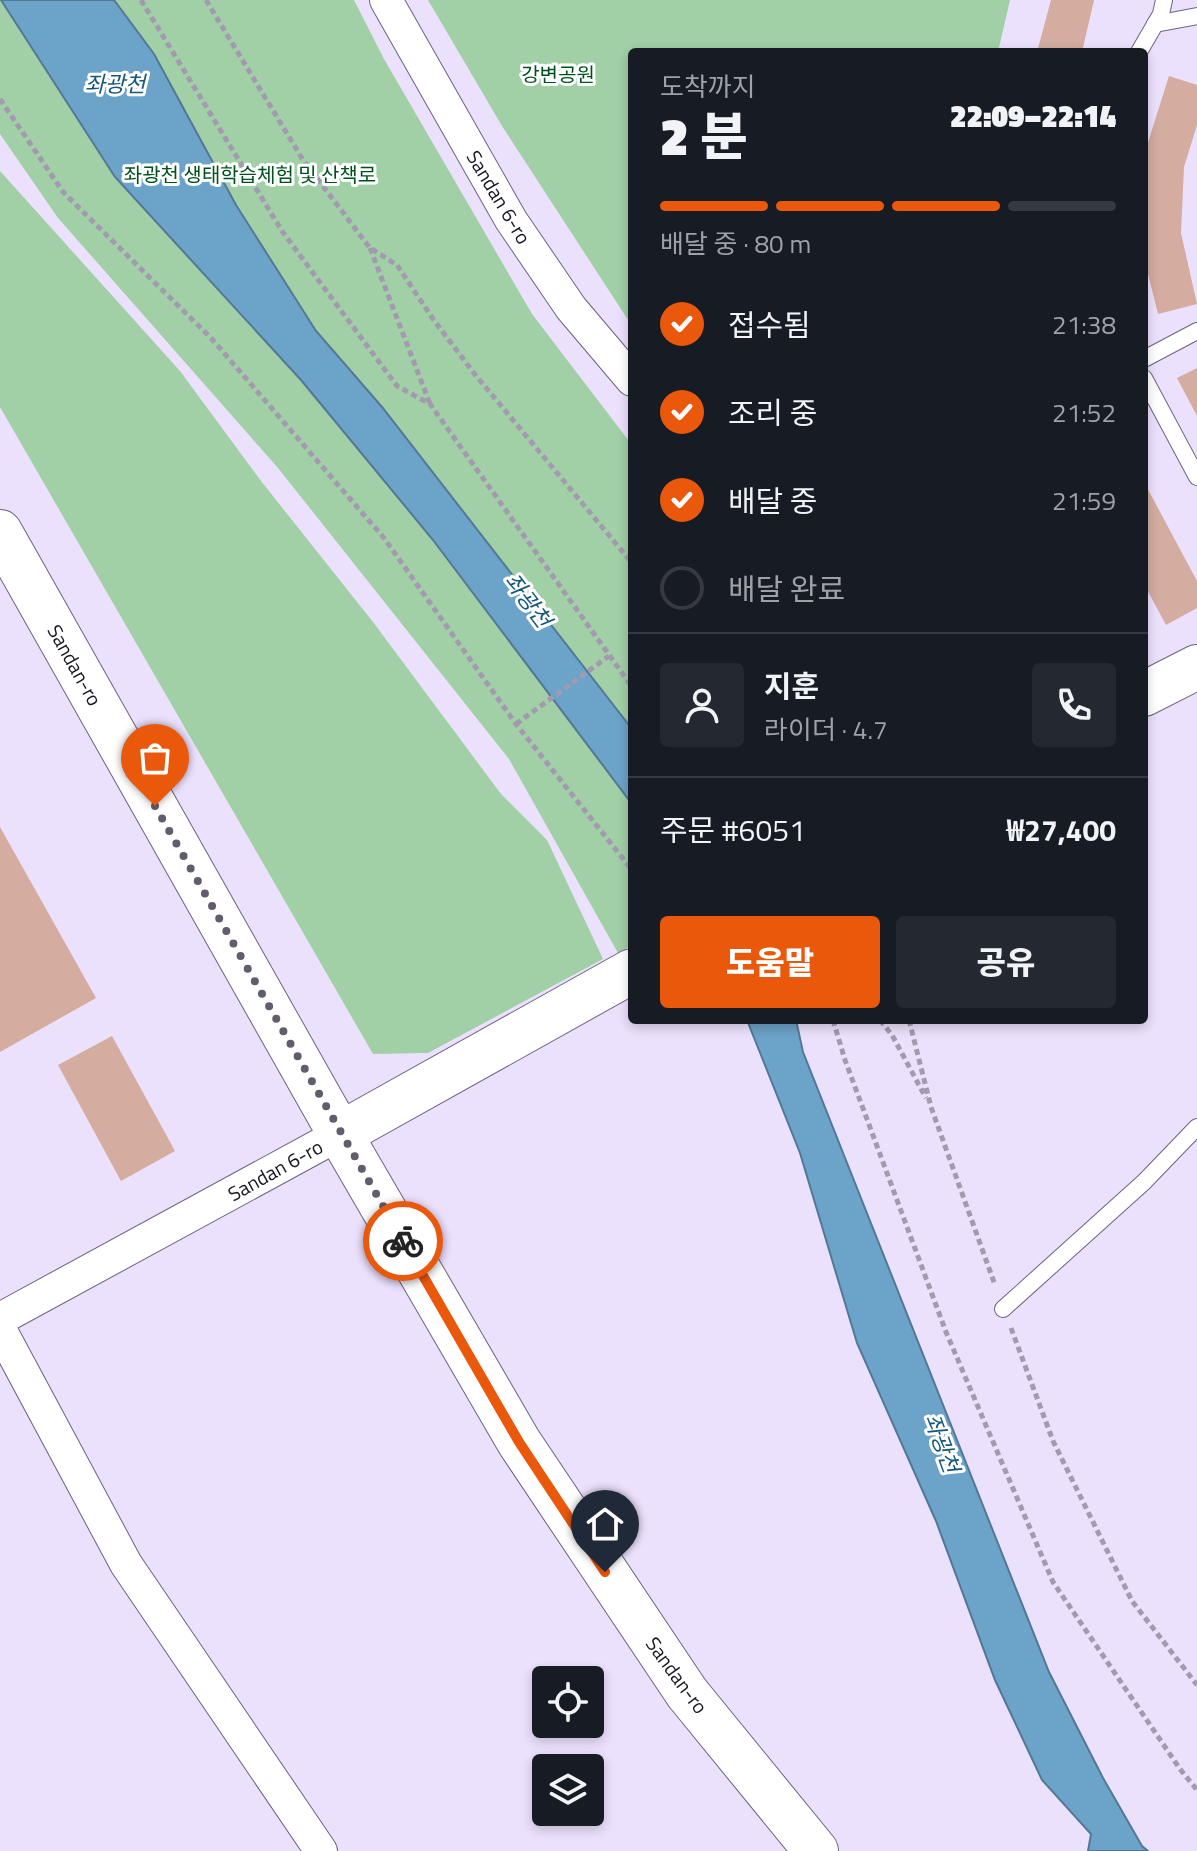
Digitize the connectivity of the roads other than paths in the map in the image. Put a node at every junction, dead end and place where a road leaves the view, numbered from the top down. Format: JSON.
{"nodes":[{"id":1,"x":386,"y":0,"type":"edge"},
{"id":2,"x":1164,"y":0,"type":"edge"},
{"id":3,"x":1197,"y":16,"type":"edge"},
{"id":4,"x":1155,"y":24,"type":"junction"},
{"id":5,"x":1141,"y":48,"type":"edge"},
{"id":6,"x":1197,"y":331,"type":"edge"},
{"id":7,"x":1148,"y":357,"type":"edge"},
{"id":8,"x":628,"y":375,"type":"edge"},
{"id":9,"x":1148,"y":385,"type":"edge"},
{"id":10,"x":1197,"y":477,"type":"edge"},
{"id":11,"x":0,"y":532,"type":"edge"},
{"id":12,"x":1197,"y":667,"type":"edge"},
{"id":13,"x":1148,"y":692,"type":"edge"},
{"id":14,"x":628,"y":973,"type":"edge"},
{"id":15,"x":1197,"y":1127,"type":"edge"},
{"id":16,"x":340,"y":1134,"type":"junction"},
{"id":17,"x":1003,"y":1309,"type":"road end"},
{"id":18,"x":0,"y":1319,"type":"edge"},
{"id":19,"x":0,"y":1329,"type":"edge"},
{"id":20,"x":321,"y":1851,"type":"edge"},
{"id":21,"x":816,"y":1851,"type":"edge"}],
"edges":[{"from":1,"to":8,"type":"street","name":"Sandan 6-ro"},
{"from":2,"to":4,"type":"lane"},
{"from":3,"to":4,"type":"lane"},
{"from":4,"to":5,"type":"lane"},
{"from":6,"to":7,"type":"lane"},
{"from":9,"to":10,"type":"lane"},
{"from":11,"to":16,"type":"street","name":"Sandan-ro"},
{"from":12,"to":13,"type":"street"},
{"from":14,"to":16,"type":"street","name":"Sandan 6-ro"},
{"from":15,"to":17,"type":"lane"},
{"from":16,"to":18,"type":"street","name":"Sandan 6-ro"},
{"from":16,"to":21,"type":"street","name":"Sandan-ro"},
{"from":19,"to":20,"type":"street"}]}
